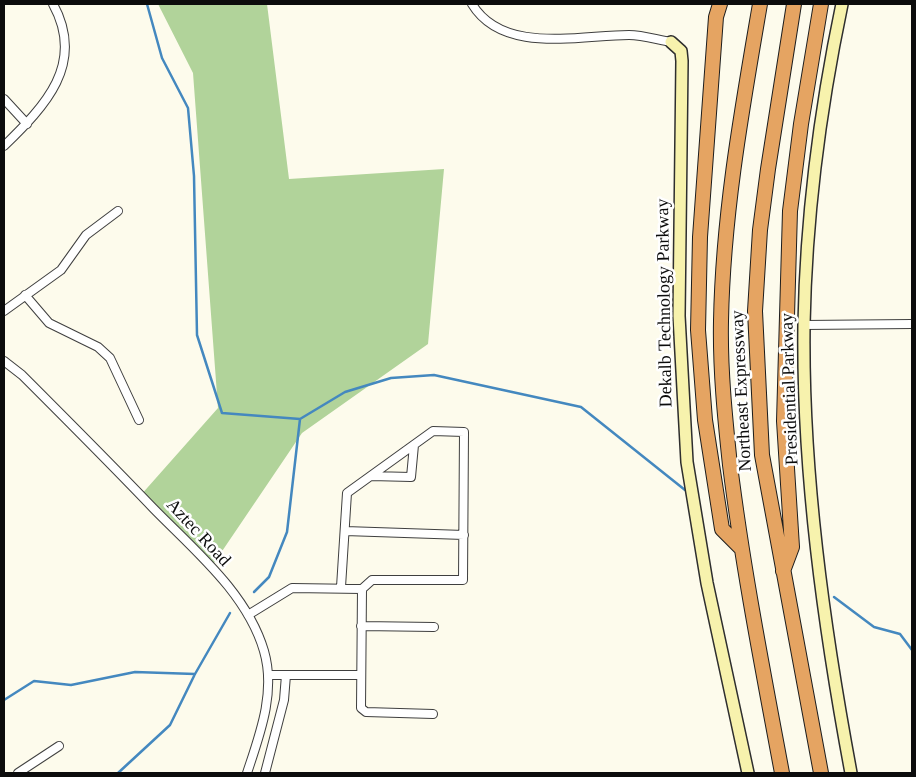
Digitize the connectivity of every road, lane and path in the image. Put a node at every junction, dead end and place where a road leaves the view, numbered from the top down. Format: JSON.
{"nodes":[{"id":1,"x":54,"y":4,"type":"edge"},
{"id":2,"x":472,"y":4,"type":"edge"},
{"id":3,"x":760,"y":4,"type":"edge"},
{"id":4,"x":794,"y":4,"type":"edge"},
{"id":5,"x":821,"y":4,"type":"edge"},
{"id":6,"x":842,"y":4,"type":"edge"},
{"id":7,"x":717,"y":8,"type":"edge"},
{"id":8,"x":671,"y":42,"type":"joint"},
{"id":9,"x":4,"y":99,"type":"edge"},
{"id":10,"x":27,"y":124,"type":"junction"},
{"id":11,"x":4,"y":146,"type":"edge"},
{"id":12,"x":118,"y":211,"type":"dead end"},
{"id":13,"x":25,"y":295,"type":"junction"},
{"id":14,"x":4,"y":311,"type":"edge"},
{"id":15,"x":912,"y":324,"type":"edge"},
{"id":16,"x":804,"y":325,"type":"junction"},
{"id":17,"x":4,"y":361,"type":"edge"},
{"id":18,"x":140,"y":420,"type":"dead end"},
{"id":19,"x":414,"y":445,"type":"junction"},
{"id":20,"x":371,"y":476,"type":"junction"},
{"id":21,"x":345,"y":531,"type":"junction"},
{"id":22,"x":464,"y":534,"type":"junction"},
{"id":23,"x":741,"y":548,"type":"junction"},
{"id":24,"x":783,"y":571,"type":"junction"},
{"id":25,"x":341,"y":587,"type":"junction"},
{"id":26,"x":362,"y":589,"type":"junction"},
{"id":27,"x":248,"y":615,"type":"junction"},
{"id":28,"x":361,"y":626,"type":"junction"},
{"id":29,"x":434,"y":627,"type":"dead end"},
{"id":30,"x":268,"y":675,"type":"junction"},
{"id":31,"x":286,"y":675,"type":"junction"},
{"id":32,"x":360,"y":675,"type":"junction"},
{"id":33,"x":433,"y":714,"type":"dead end"},
{"id":34,"x":59,"y":746,"type":"dead end"},
{"id":35,"x":18,"y":773,"type":"edge"},
{"id":36,"x":247,"y":773,"type":"edge"},
{"id":37,"x":265,"y":773,"type":"edge"},
{"id":38,"x":748,"y":773,"type":"edge"},
{"id":39,"x":782,"y":773,"type":"edge"},
{"id":40,"x":821,"y":773,"type":"edge"},
{"id":41,"x":851,"y":773,"type":"edge"}],
"edges":[{"from":1,"to":10,"type":"street"},
{"from":2,"to":8,"type":"street","name":"Dekalb Technology Parkway"},
{"from":3,"to":23,"type":"highway","name":"Northeast Expressway"},
{"from":4,"to":24,"type":"highway","name":"Northeast Expressway"},
{"from":5,"to":24,"type":"highway"},
{"from":6,"to":16,"type":"street","name":"Presidential Parkway"},
{"from":7,"to":23,"type":"highway"},
{"from":8,"to":38,"type":"street","name":"Dekalb Technology Parkway"},
{"from":9,"to":10,"type":"street"},
{"from":10,"to":11,"type":"street"},
{"from":12,"to":13,"type":"street"},
{"from":13,"to":14,"type":"street"},
{"from":13,"to":18,"type":"street"},
{"from":15,"to":16,"type":"street"},
{"from":16,"to":41,"type":"street","name":"Presidential Parkway"},
{"from":17,"to":27,"type":"street","name":"Aztec Road"},
{"from":19,"to":20,"type":"street"},
{"from":19,"to":20,"type":"street"},
{"from":19,"to":22,"type":"street"},
{"from":20,"to":21,"type":"street"},
{"from":21,"to":22,"type":"street"},
{"from":21,"to":25,"type":"street"},
{"from":22,"to":26,"type":"street"},
{"from":23,"to":39,"type":"highway","name":"Northeast Expressway"},
{"from":24,"to":40,"type":"highway","name":"Northeast Expressway"},
{"from":25,"to":26,"type":"street"},
{"from":25,"to":27,"type":"street"},
{"from":26,"to":28,"type":"street"},
{"from":27,"to":30,"type":"street","name":"Aztec Road"},
{"from":28,"to":29,"type":"street"},
{"from":28,"to":32,"type":"street"},
{"from":30,"to":31,"type":"street"},
{"from":30,"to":36,"type":"street","name":"Aztec Road"},
{"from":31,"to":32,"type":"street"},
{"from":31,"to":37,"type":"street"},
{"from":32,"to":33,"type":"street"},
{"from":34,"to":35,"type":"street"}]}
